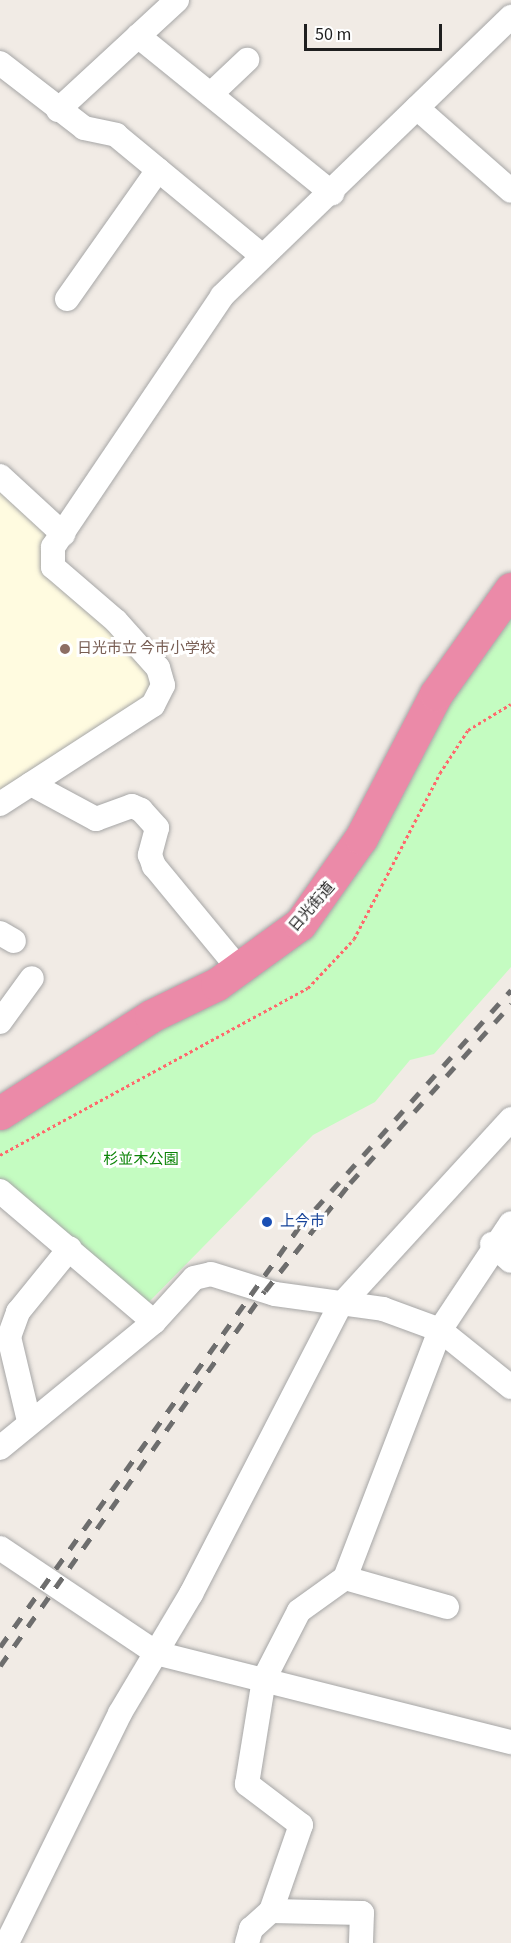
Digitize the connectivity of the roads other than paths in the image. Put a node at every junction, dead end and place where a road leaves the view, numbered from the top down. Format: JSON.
{"nodes":[{"id":1,"x":177,"y":0,"type":"edge"},
{"id":2,"x":511,"y":17,"type":"edge"},
{"id":3,"x":138,"y":36,"type":"junction"},
{"id":4,"x":247,"y":60,"type":"dead end"},
{"id":5,"x":0,"y":63,"type":"edge"},
{"id":6,"x":211,"y":94,"type":"junction"},
{"id":7,"x":417,"y":108,"type":"junction"},
{"id":8,"x":58,"y":110,"type":"junction"},
{"id":9,"x":159,"y":170,"type":"junction"},
{"id":10,"x":511,"y":191,"type":"edge"},
{"id":11,"x":332,"y":193,"type":"junction"},
{"id":12,"x":261,"y":255,"type":"junction"},
{"id":13,"x":68,"y":299,"type":"dead end"},
{"id":14,"x":0,"y":476,"type":"edge"},
{"id":15,"x":63,"y":534,"type":"junction"},
{"id":16,"x":511,"y":589,"type":"edge"},
{"id":17,"x":31,"y":784,"type":"junction"},
{"id":18,"x":0,"y":804,"type":"edge"},
{"id":19,"x":239,"y":969,"type":"junction"},
{"id":20,"x":32,"y":978,"type":"dead end"},
{"id":21,"x":0,"y":1022,"type":"edge"},
{"id":22,"x":0,"y":1113,"type":"edge"},
{"id":23,"x":511,"y":1119,"type":"edge"},
{"id":24,"x":0,"y":1191,"type":"edge"},
{"id":25,"x":511,"y":1223,"type":"edge"},
{"id":26,"x":492,"y":1244,"type":"junction"},
{"id":27,"x":70,"y":1248,"type":"junction"},
{"id":28,"x":511,"y":1261,"type":"edge"},
{"id":29,"x":339,"y":1306,"type":"junction"},
{"id":30,"x":154,"y":1322,"type":"junction"},
{"id":31,"x":440,"y":1330,"type":"junction"},
{"id":32,"x":511,"y":1387,"type":"edge"},
{"id":33,"x":29,"y":1421,"type":"junction"},
{"id":34,"x":0,"y":1448,"type":"edge"},
{"id":35,"x":0,"y":1548,"type":"edge"},
{"id":36,"x":345,"y":1578,"type":"junction"},
{"id":37,"x":447,"y":1607,"type":"dead end"},
{"id":38,"x":156,"y":1653,"type":"junction"},
{"id":39,"x":264,"y":1679,"type":"junction"},
{"id":40,"x":511,"y":1742,"type":"edge"},
{"id":41,"x":271,"y":1911,"type":"junction"},
{"id":42,"x":7,"y":1943,"type":"edge"},
{"id":43,"x":247,"y":1943,"type":"edge"},
{"id":44,"x":361,"y":1943,"type":"edge"}],
"edges":[{"from":1,"to":3,"type":"street"},
{"from":2,"to":7,"type":"street"},
{"from":3,"to":6,"type":"street"},
{"from":3,"to":8,"type":"street"},
{"from":4,"to":6,"type":"street"},
{"from":5,"to":8,"type":"street"},
{"from":6,"to":11,"type":"street"},
{"from":7,"to":10,"type":"street"},
{"from":7,"to":11,"type":"street"},
{"from":8,"to":9,"type":"street"},
{"from":9,"to":12,"type":"street"},
{"from":9,"to":13,"type":"street"},
{"from":11,"to":12,"type":"street"},
{"from":12,"to":15,"type":"street"},
{"from":14,"to":15,"type":"street"},
{"from":15,"to":17,"type":"street"},
{"from":16,"to":19,"type":"highway","name":"日光街道"},
{"from":17,"to":18,"type":"street"},
{"from":17,"to":19,"type":"street"},
{"from":19,"to":22,"type":"highway","name":"日光街道"},
{"from":20,"to":21,"type":"street"},
{"from":23,"to":29,"type":"street"},
{"from":24,"to":27,"type":"street"},
{"from":25,"to":26,"type":"street"},
{"from":26,"to":28,"type":"street"},
{"from":26,"to":31,"type":"street"},
{"from":27,"to":30,"type":"street"},
{"from":27,"to":33,"type":"street"},
{"from":29,"to":30,"type":"street"},
{"from":29,"to":31,"type":"street"},
{"from":29,"to":38,"type":"street"},
{"from":30,"to":33,"type":"street"},
{"from":31,"to":32,"type":"street"},
{"from":31,"to":36,"type":"street"},
{"from":33,"to":34,"type":"street"},
{"from":35,"to":38,"type":"street"},
{"from":36,"to":37,"type":"street"},
{"from":36,"to":39,"type":"street"},
{"from":38,"to":39,"type":"street"},
{"from":38,"to":42,"type":"street"},
{"from":39,"to":40,"type":"street"},
{"from":39,"to":41,"type":"street"},
{"from":41,"to":43,"type":"street"},
{"from":41,"to":44,"type":"street"}]}
